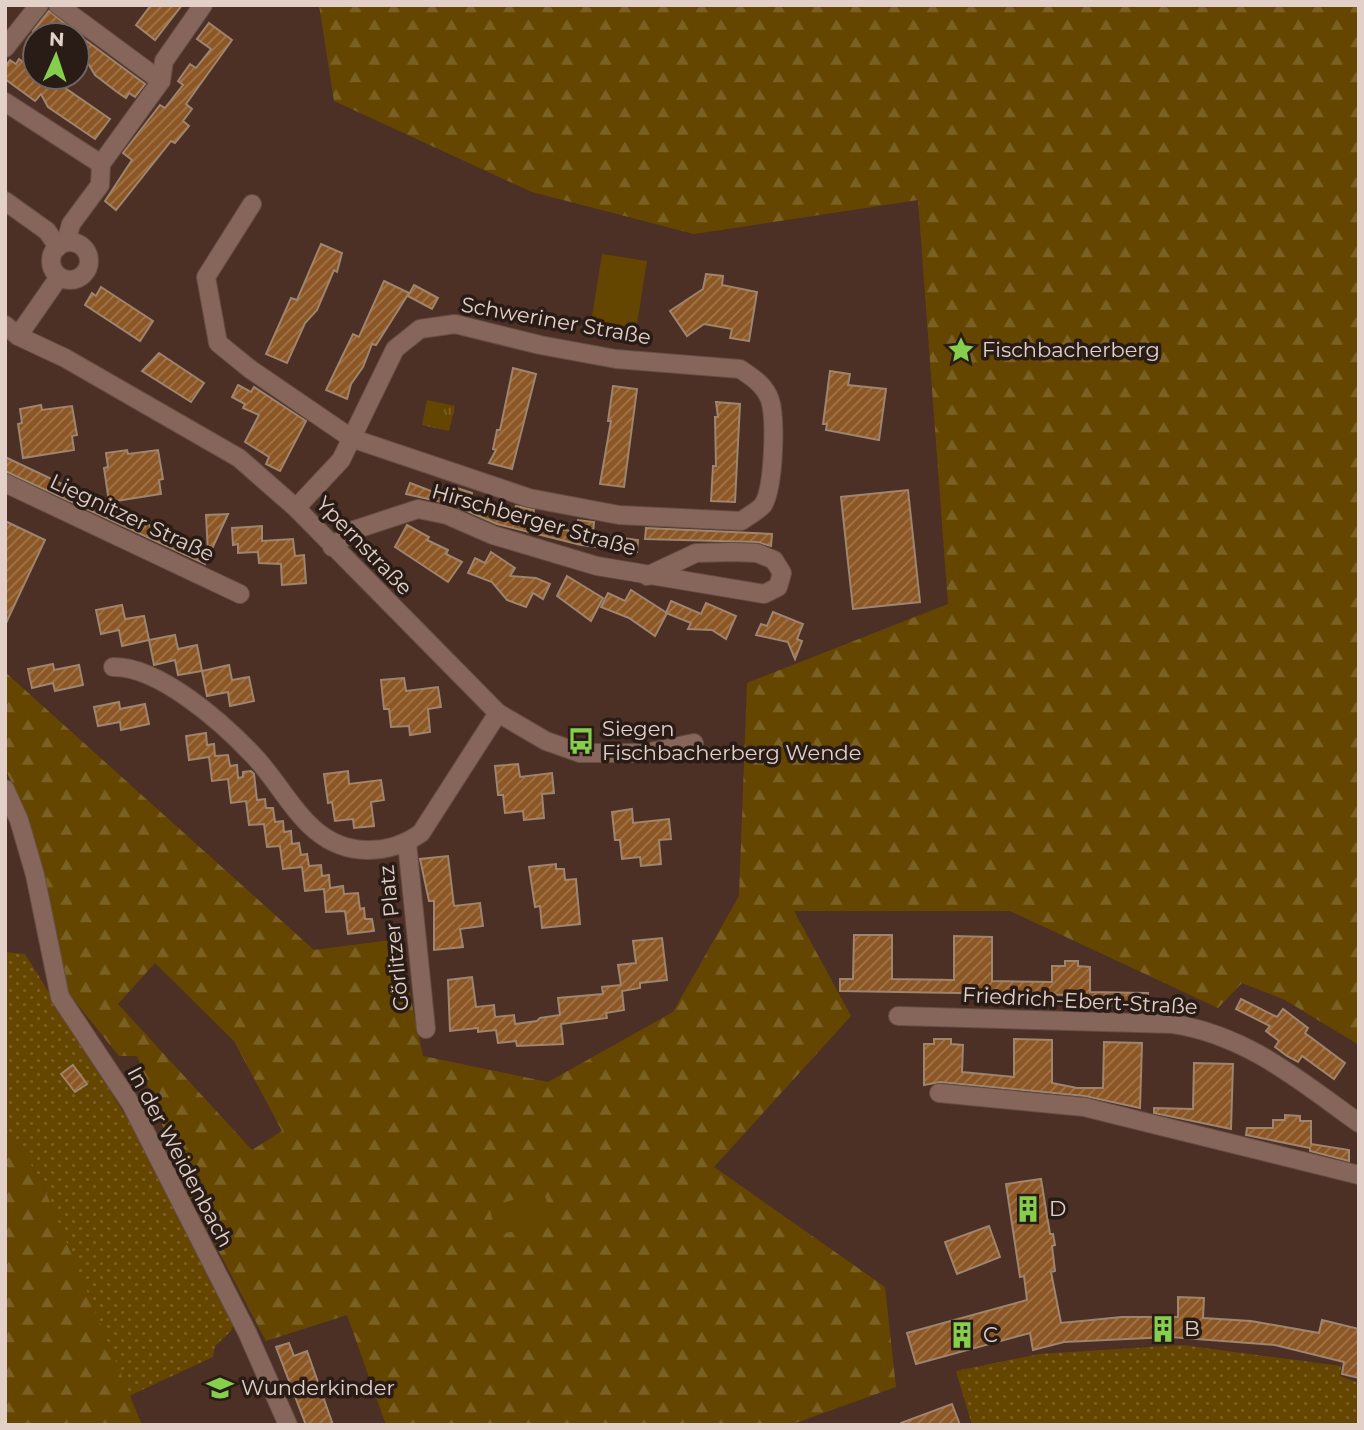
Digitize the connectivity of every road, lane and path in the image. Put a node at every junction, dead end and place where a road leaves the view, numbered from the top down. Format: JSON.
{"nodes":[{"id":1,"x":38,"y":5,"type":"edge"},
{"id":2,"x":58,"y":5,"type":"edge"},
{"id":3,"x":203,"y":5,"type":"edge"},
{"id":4,"x":5,"y":48,"type":"edge"},
{"id":5,"x":161,"y":81,"type":"junction"},
{"id":6,"x":5,"y":102,"type":"edge"},
{"id":7,"x":101,"y":164,"type":"junction"},
{"id":8,"x":5,"y":201,"type":"edge"},
{"id":9,"x":252,"y":204,"type":"dead end"},
{"id":10,"x":62,"y":245,"type":"junction"},
{"id":11,"x":59,"y":277,"type":"junction"},
{"id":12,"x":11,"y":331,"type":"edge"},
{"id":13,"x":351,"y":438,"type":"junction"},
{"id":14,"x":5,"y":484,"type":"edge"},
{"id":15,"x":296,"y":509,"type":"junction"},
{"id":16,"x":332,"y":547,"type":"junction"},
{"id":17,"x":647,"y":576,"type":"junction"},
{"id":18,"x":240,"y":594,"type":"dead end"},
{"id":19,"x":113,"y":667,"type":"dead end"},
{"id":20,"x":498,"y":713,"type":"junction"},
{"id":21,"x":694,"y":743,"type":"dead end"},
{"id":22,"x":5,"y":789,"type":"edge"},
{"id":23,"x":407,"y":843,"type":"junction"},
{"id":24,"x":898,"y":1016,"type":"dead end"},
{"id":25,"x":426,"y":1029,"type":"dead end"},
{"id":26,"x":939,"y":1093,"type":"dead end"},
{"id":27,"x":1359,"y":1124,"type":"edge"},
{"id":28,"x":1359,"y":1175,"type":"edge"},
{"id":29,"x":288,"y":1425,"type":"edge"}],
"edges":[{"from":1,"to":4,"type":"street"},
{"from":2,"to":5,"type":"street"},
{"from":3,"to":5,"type":"street"},
{"from":5,"to":7,"type":"street"},
{"from":6,"to":7,"type":"street"},
{"from":7,"to":10,"type":"street"},
{"from":8,"to":10,"type":"street"},
{"from":9,"to":13,"type":"street"},
{"from":10,"to":11,"type":"street"},
{"from":10,"to":11,"type":"street"},
{"from":11,"to":12,"type":"street"},
{"from":12,"to":15,"type":"street","name":"Ypernstraße"},
{"from":13,"to":13,"type":"street","name":"Schweriner Straße"},
{"from":13,"to":15,"type":"street","name":"Schweriner Straße"},
{"from":14,"to":18,"type":"street","name":"Liegnitzer Straße"},
{"from":15,"to":16,"type":"street","name":"Ypernstraße"},
{"from":16,"to":17,"type":"street","name":"Hirschberger Straße"},
{"from":16,"to":20,"type":"street","name":"Ypernstraße"},
{"from":17,"to":17,"type":"street","name":"Hirschberger Straße"},
{"from":19,"to":23,"type":"street"},
{"from":20,"to":21,"type":"street","name":"Ypernstraße"},
{"from":20,"to":23,"type":"street"},
{"from":22,"to":29,"type":"street","name":"In der Weidenbach"},
{"from":23,"to":25,"type":"street","name":"Görlitzer Platz"},
{"from":24,"to":27,"type":"street","name":"Friedrich-Ebert-Straße"},
{"from":26,"to":28,"type":"street"}]}
